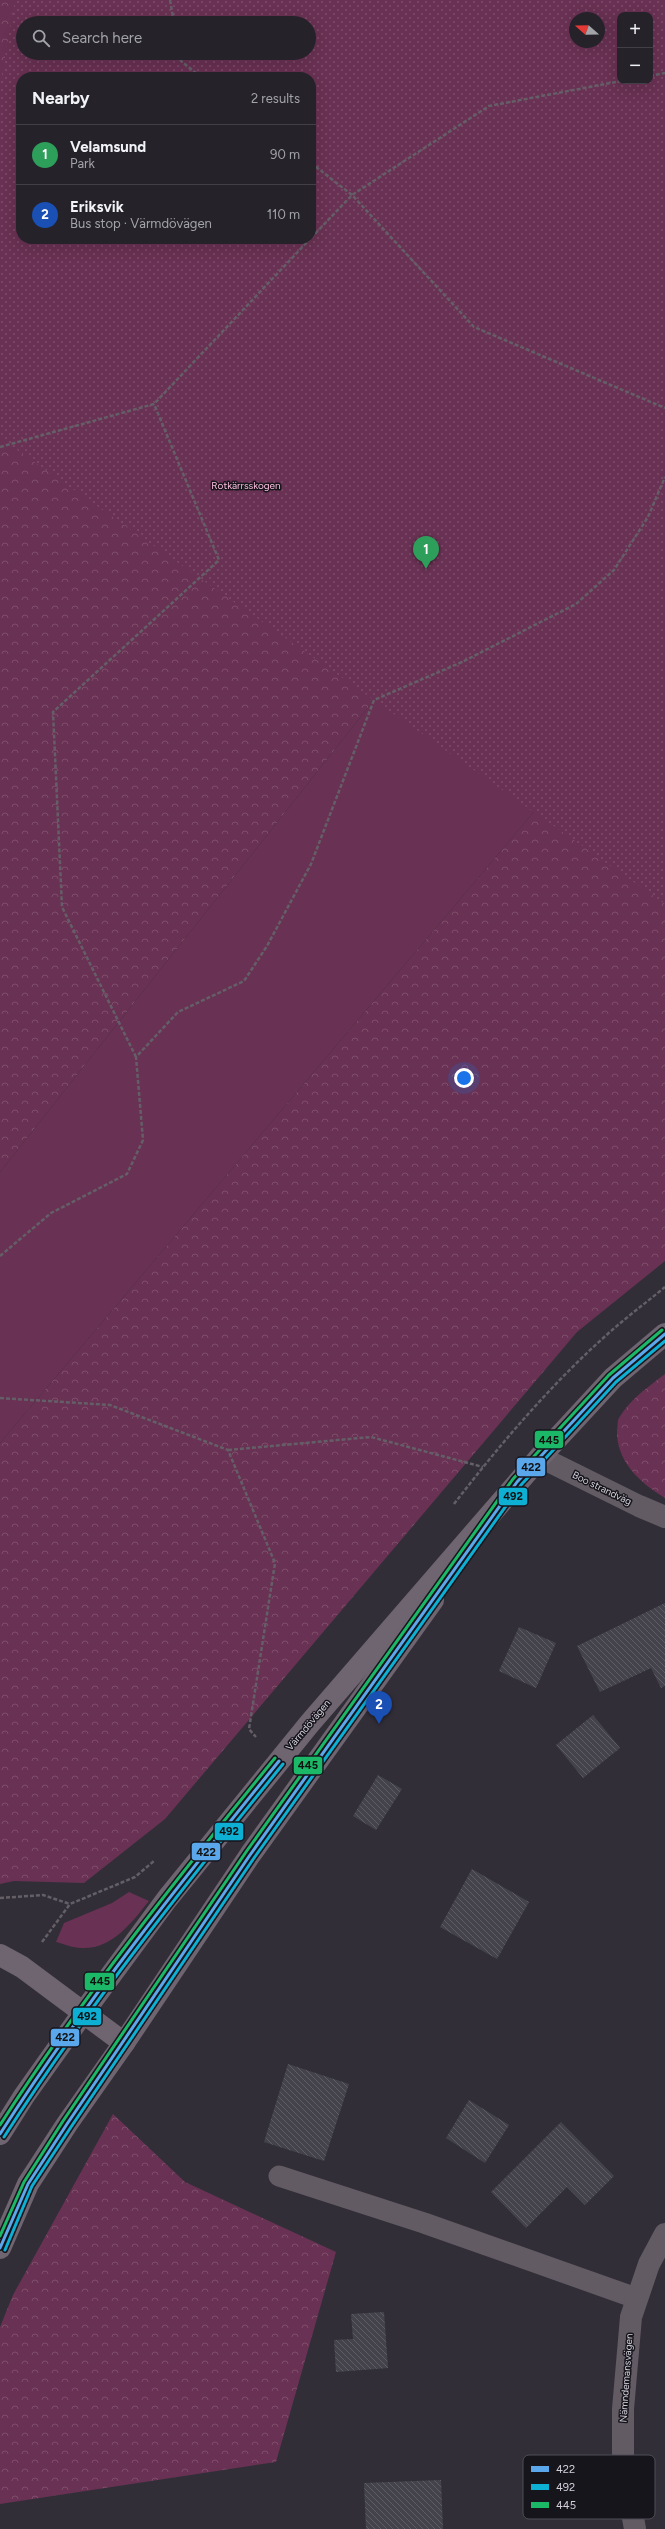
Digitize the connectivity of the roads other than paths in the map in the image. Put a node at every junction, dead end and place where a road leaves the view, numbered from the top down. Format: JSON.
{"nodes":[{"id":1,"x":665,"y":1334,"type":"edge"},
{"id":2,"x":540,"y":1457,"type":"junction"},
{"id":3,"x":517,"y":1482,"type":"junction"},
{"id":4,"x":665,"y":1517,"type":"edge"},
{"id":5,"x":0,"y":1955,"type":"edge"},
{"id":6,"x":83,"y":2013,"type":"junction"},
{"id":7,"x":124,"y":2043,"type":"junction"},
{"id":8,"x":0,"y":2134,"type":"edge"},
{"id":9,"x":279,"y":2176,"type":"dead end"},
{"id":10,"x":665,"y":2234,"type":"edge"},
{"id":11,"x":0,"y":2248,"type":"edge"},
{"id":12,"x":636,"y":2298,"type":"junction"},
{"id":13,"x":623,"y":2455,"type":"edge"},
{"id":14,"x":634,"y":2519,"type":"edge"},
{"id":15,"x":636,"y":2529,"type":"edge"}],
"edges":[{"from":1,"to":2,"type":"main road","name":"Värmdövägen"},
{"from":2,"to":3,"type":"main road","name":"Värmdövägen"},
{"from":2,"to":4,"type":"street","name":"Boo strandväg"},
{"from":3,"to":6,"type":"main road","name":"Värmdövägen"},
{"from":3,"to":7,"type":"main road","name":"Värmdövägen"},
{"from":5,"to":6,"type":"main road"},
{"from":6,"to":7,"type":"main road"},
{"from":6,"to":8,"type":"main road","name":"Värmdövägen"},
{"from":7,"to":11,"type":"main road","name":"Värmdövägen"},
{"from":9,"to":12,"type":"lane"},
{"from":10,"to":12,"type":"street","name":"Nämndemansvägen"},
{"from":12,"to":13,"type":"street","name":"Nämndemansvägen"},
{"from":14,"to":15,"type":"street","name":"Nämndemansvägen"}]}
